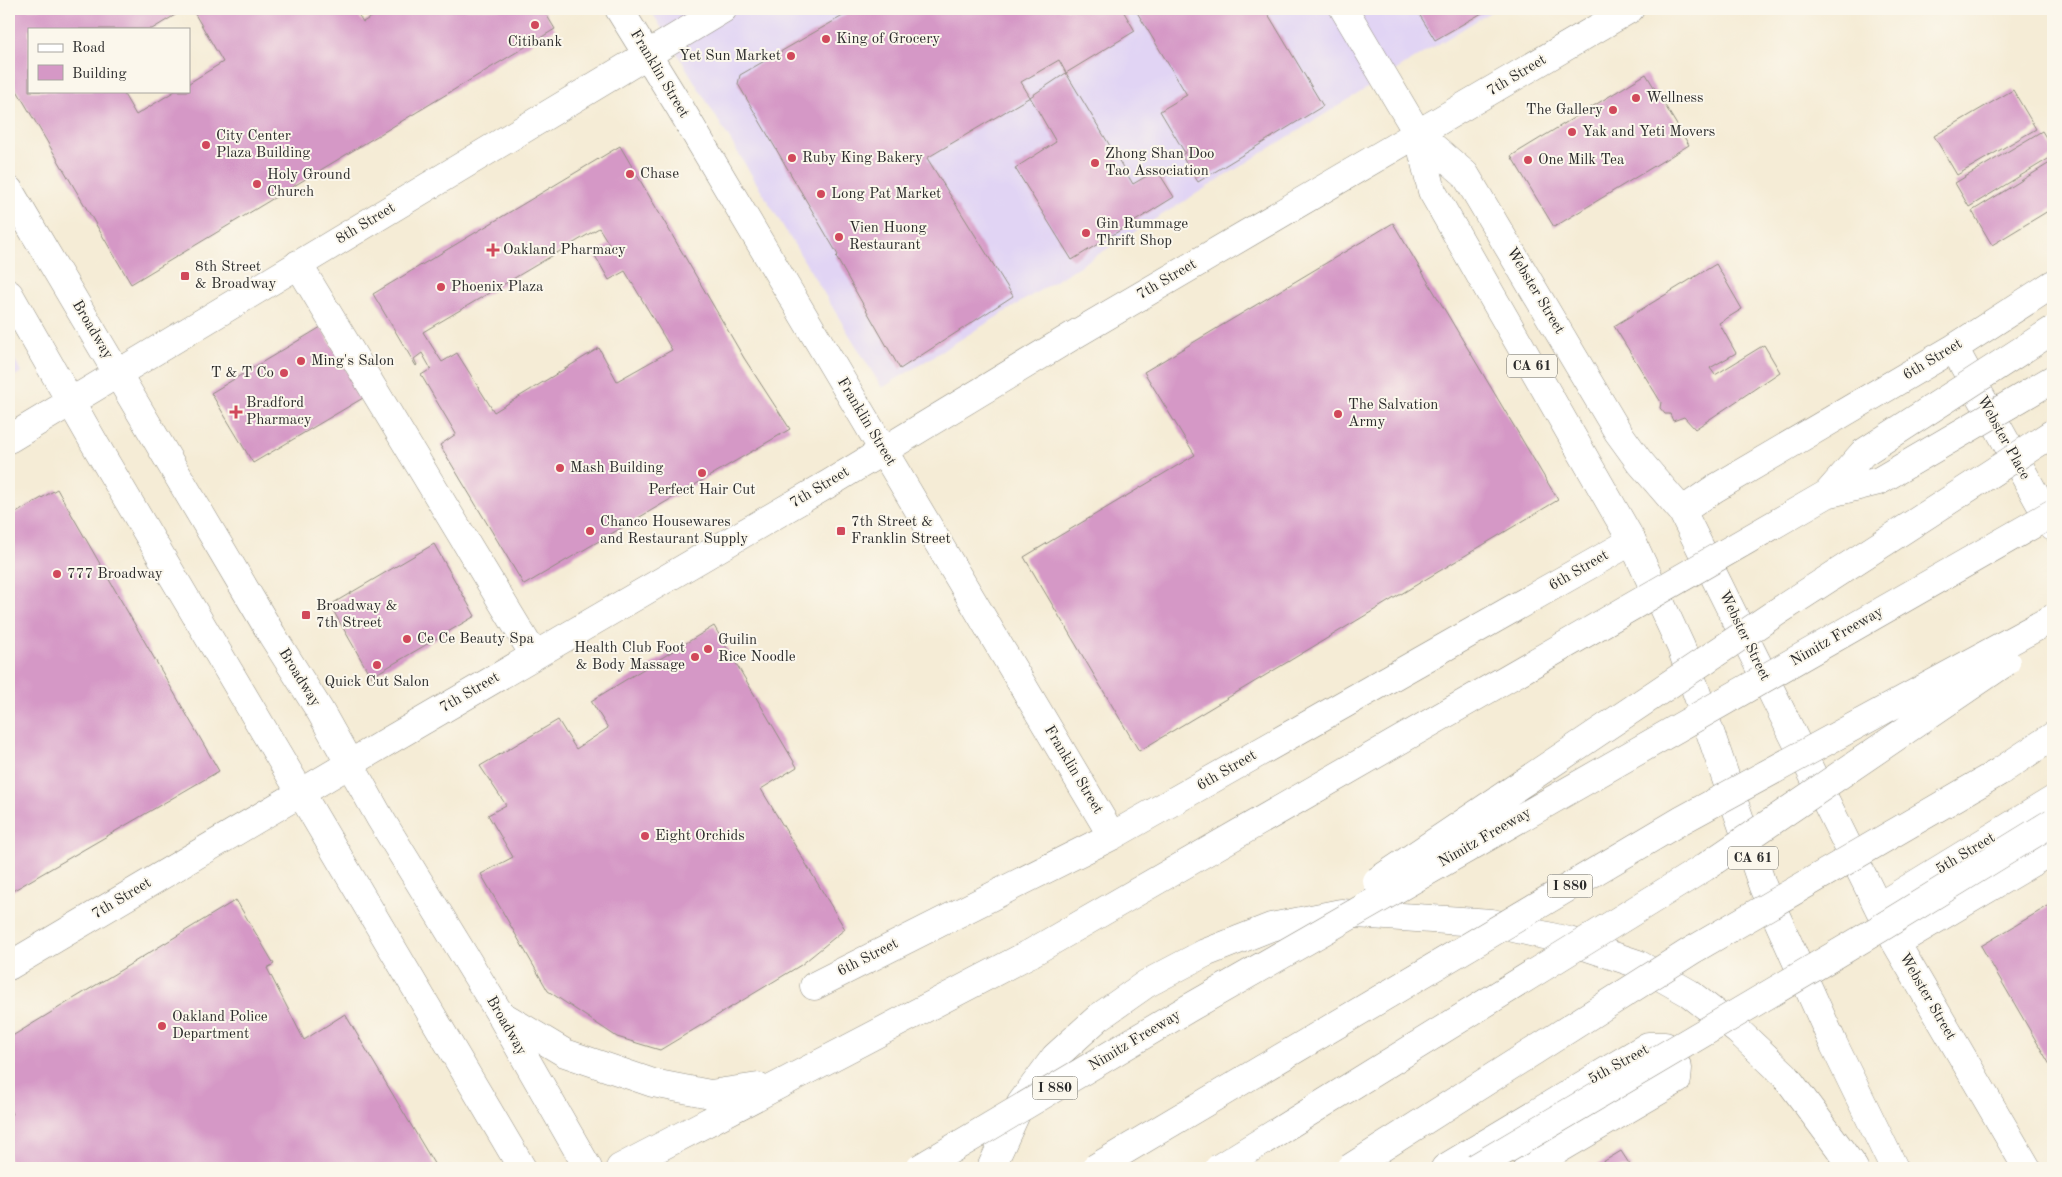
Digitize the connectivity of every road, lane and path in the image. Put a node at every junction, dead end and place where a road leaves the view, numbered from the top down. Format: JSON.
{"nodes":[{"id":1,"x":619,"y":9,"type":"edge"},
{"id":2,"x":723,"y":9,"type":"edge"},
{"id":3,"x":1344,"y":9,"type":"edge"},
{"id":4,"x":1623,"y":10,"type":"edge"},
{"id":5,"x":647,"y":55,"type":"junction"},
{"id":6,"x":1418,"y":134,"type":"junction"},
{"id":7,"x":9,"y":190,"type":"edge"},
{"id":8,"x":298,"y":264,"type":"junction"},
{"id":9,"x":2053,"y":284,"type":"edge"},
{"id":10,"x":9,"y":294,"type":"edge"},
{"id":11,"x":2053,"y":330,"type":"edge"},
{"id":12,"x":1954,"y":348,"type":"junction"},
{"id":13,"x":119,"y":373,"type":"junction"},
{"id":14,"x":2053,"y":379,"type":"edge"},
{"id":15,"x":70,"y":402,"type":"junction"},
{"id":16,"x":2053,"y":433,"type":"edge"},
{"id":17,"x":9,"y":438,"type":"edge"},
{"id":18,"x":883,"y":451,"type":"junction"},
{"id":19,"x":1827,"y":494,"type":"junction"},
{"id":20,"x":1682,"y":510,"type":"junction"},
{"id":21,"x":2053,"y":513,"type":"edge"},
{"id":22,"x":2053,"y":527,"type":"edge"},
{"id":23,"x":1632,"y":541,"type":"junction"},
{"id":24,"x":2053,"y":618,"type":"edge"},
{"id":25,"x":2053,"y":629,"type":"edge"},
{"id":26,"x":534,"y":655,"type":"junction"},
{"id":27,"x":2053,"y":736,"type":"edge"},
{"id":28,"x":2053,"y":749,"type":"edge"},
{"id":29,"x":349,"y":765,"type":"junction"},
{"id":30,"x":1999,"y":772,"type":"junction"},
{"id":31,"x":302,"y":793,"type":"junction"},
{"id":32,"x":2053,"y":800,"type":"edge"},
{"id":33,"x":2053,"y":822,"type":"edge"},
{"id":34,"x":1112,"y":836,"type":"junction"},
{"id":35,"x":2053,"y":850,"type":"edge"},
{"id":36,"x":1878,"y":907,"type":"junction"},
{"id":37,"x":1896,"y":943,"type":"junction"},
{"id":38,"x":9,"y":966,"type":"edge"},
{"id":39,"x":814,"y":986,"type":"dead end"},
{"id":40,"x":1189,"y":1008,"type":"junction"},
{"id":41,"x":500,"y":1014,"type":"junction"},
{"id":42,"x":779,"y":1084,"type":"junction"},
{"id":43,"x":522,"y":1168,"type":"edge"},
{"id":44,"x":588,"y":1168,"type":"edge"},
{"id":45,"x":620,"y":1168,"type":"edge"},
{"id":46,"x":920,"y":1168,"type":"edge"},
{"id":47,"x":991,"y":1168,"type":"edge"},
{"id":48,"x":1095,"y":1168,"type":"edge"},
{"id":49,"x":1219,"y":1168,"type":"edge"},
{"id":50,"x":1350,"y":1168,"type":"edge"},
{"id":51,"x":1445,"y":1168,"type":"edge"},
{"id":52,"x":1475,"y":1168,"type":"edge"},
{"id":53,"x":1527,"y":1168,"type":"edge"},
{"id":54,"x":1854,"y":1168,"type":"edge"},
{"id":55,"x":1894,"y":1168,"type":"edge"},
{"id":56,"x":2027,"y":1168,"type":"edge"}],
"edges":[{"from":1,"to":5,"type":"main road","name":"Franklin Street"},
{"from":2,"to":5,"type":"main road","name":"8th Street"},
{"from":3,"to":6,"type":"main road","name":"Webster Street"},
{"from":4,"to":6,"type":"main road","name":"7th Street"},
{"from":5,"to":8,"type":"main road","name":"8th Street"},
{"from":5,"to":18,"type":"main road","name":"Franklin Street"},
{"from":6,"to":18,"type":"main road","name":"7th Street"},
{"from":6,"to":20,"type":"main road","name":"Webster Street"},
{"from":6,"to":23,"type":"main road","name":"Webster Street","number":"CA 61"},
{"from":7,"to":13,"type":"main road","name":"Broadway"},
{"from":8,"to":13,"type":"main road","name":"8th Street"},
{"from":8,"to":26,"type":"main road"},
{"from":9,"to":12,"type":"main road","name":"6th Street"},
{"from":10,"to":15,"type":"main road"},
{"from":11,"to":19,"type":"main road","bridge":true},
{"from":12,"to":20,"type":"main road","name":"6th Street"},
{"from":12,"to":22,"type":"main road","name":"Webster Place"},
{"from":13,"to":15,"type":"main road","name":"8th Street"},
{"from":13,"to":29,"type":"main road","name":"Broadway"},
{"from":14,"to":19,"type":"main road","bridge":true},
{"from":15,"to":17,"type":"main road","name":"8th Street"},
{"from":15,"to":31,"type":"main road"},
{"from":16,"to":40,"type":"main road","bridge":true},
{"from":18,"to":26,"type":"main road","name":"7th Street"},
{"from":18,"to":34,"type":"main road","name":"Franklin Street"},
{"from":19,"to":42,"type":"main road","bridge":true},
{"from":20,"to":36,"type":"main road","name":"Webster Street"},
{"from":21,"to":40,"type":"main road","name":"Nimitz Freeway","number":"I 880","bridge":true},
{"from":23,"to":34,"type":"main road","name":"6th Street"},
{"from":23,"to":55,"type":"main road","name":"Webster Street","number":"CA 61"},
{"from":24,"to":48,"type":"main road","number":"I 880","bridge":true},
{"from":25,"to":49,"type":"main road","bridge":true},
{"from":26,"to":29,"type":"main road","name":"7th Street"},
{"from":27,"to":30,"type":"main road"},
{"from":28,"to":30,"type":"main road"},
{"from":29,"to":31,"type":"main road","name":"7th Street"},
{"from":29,"to":41,"type":"main road","name":"Broadway"},
{"from":30,"to":50,"type":"main road","bridge":true},
{"from":31,"to":38,"type":"main road","name":"7th Street"},
{"from":31,"to":43,"type":"main road"},
{"from":32,"to":36,"type":"main road","name":"5th Street"},
{"from":33,"to":52,"type":"main road","bridge":true},
{"from":34,"to":39,"type":"main road","name":"6th Street"},
{"from":35,"to":37,"type":"main road"},
{"from":36,"to":37,"type":"main road","name":"Webster Street"},
{"from":37,"to":56,"type":"main road","name":"Webster Street"},
{"from":40,"to":46,"type":"main road","name":"Nimitz Freeway","number":"I 880","bridge":true},
{"from":41,"to":42,"type":"main road"},
{"from":41,"to":44,"type":"main road","name":"Broadway"},
{"from":42,"to":45,"type":"main road"},
{"from":47,"to":54,"type":"main road"},
{"from":51,"to":53,"type":"main road","name":"5th Street"}]}
